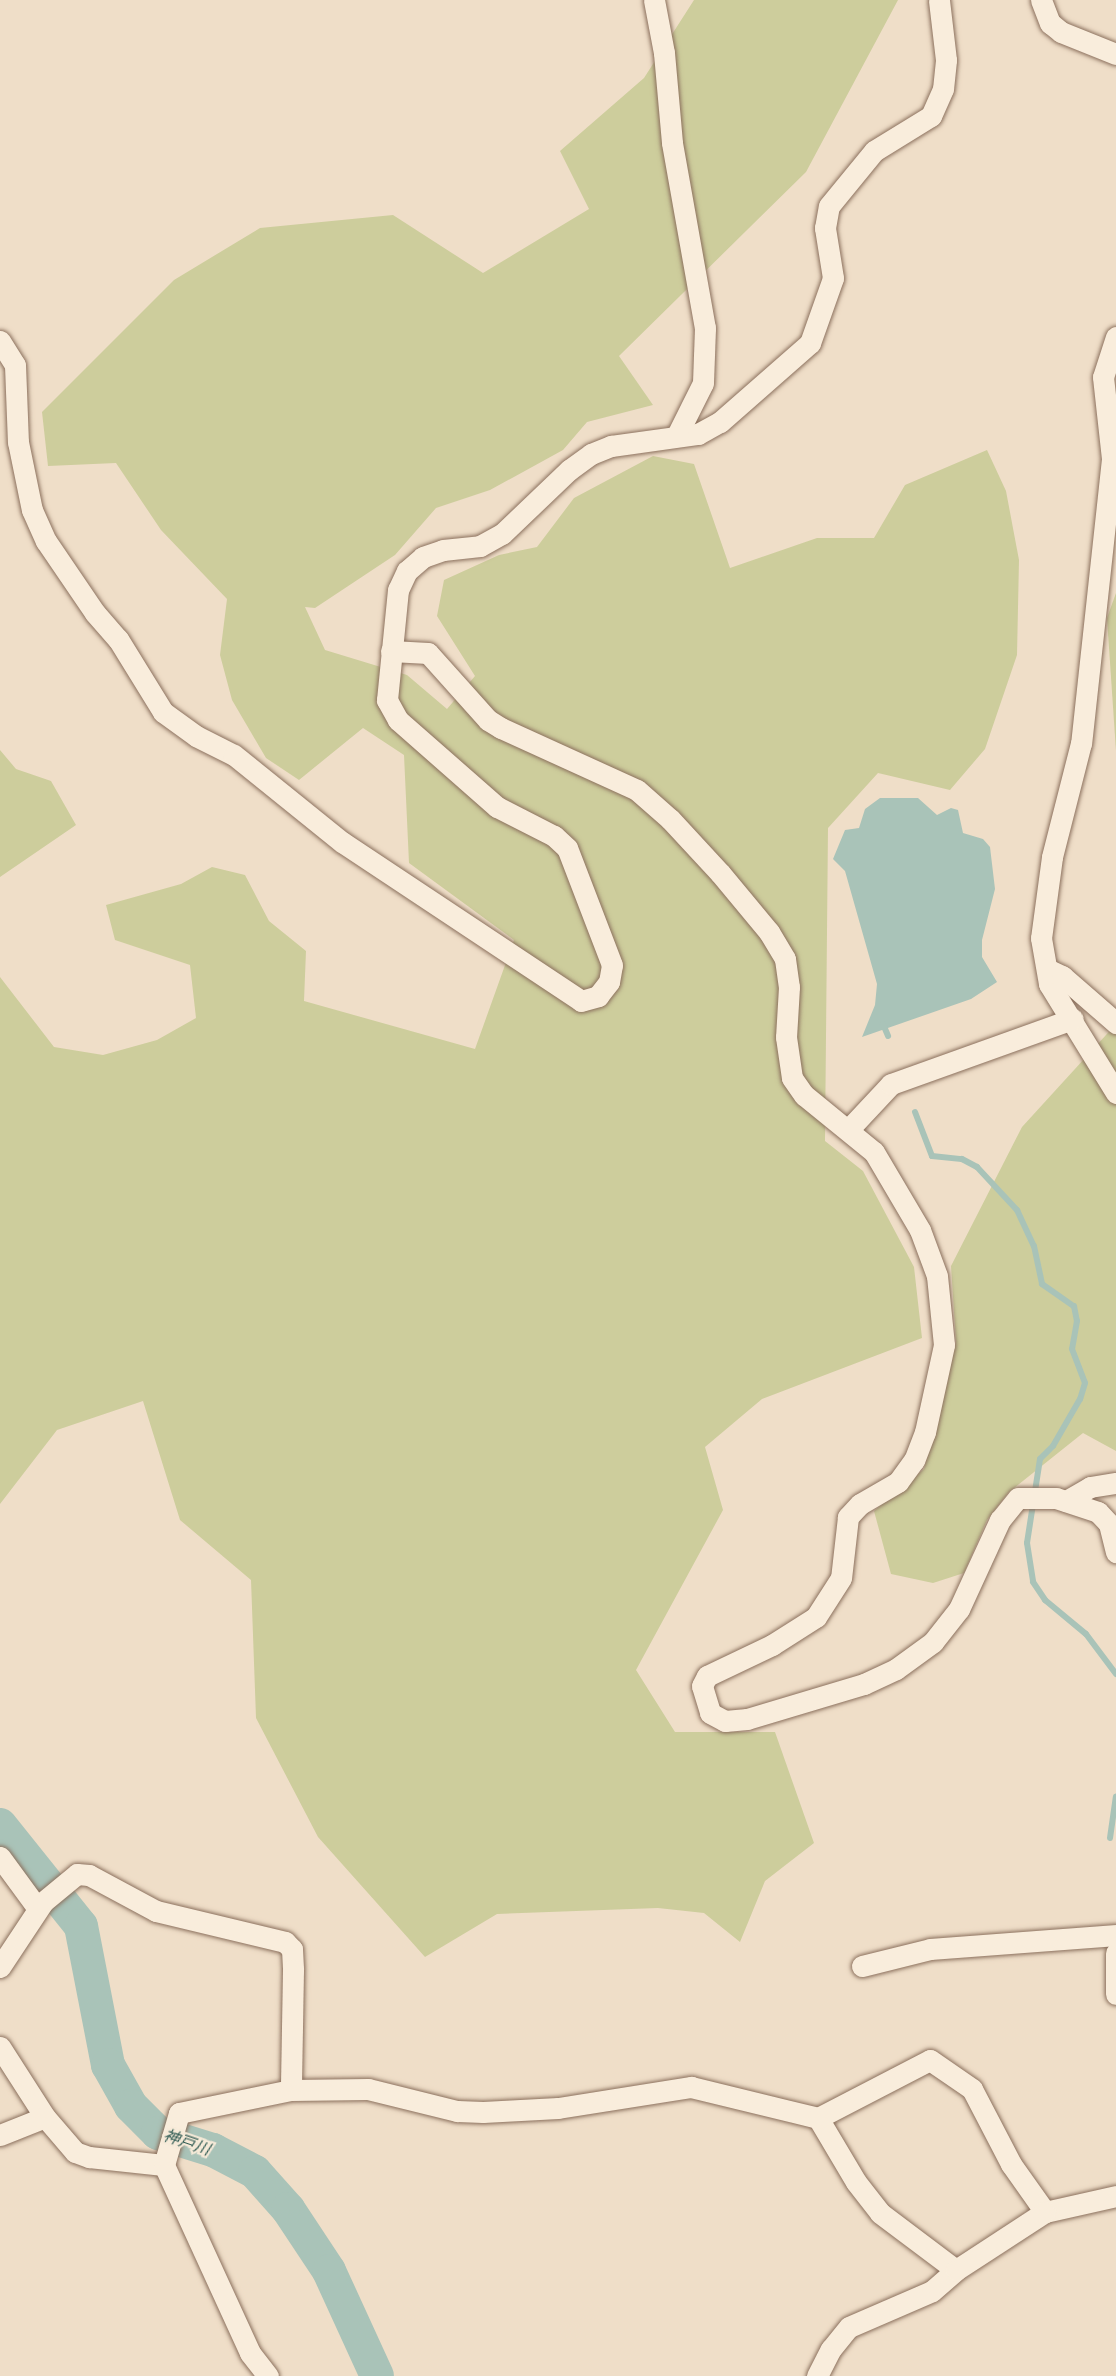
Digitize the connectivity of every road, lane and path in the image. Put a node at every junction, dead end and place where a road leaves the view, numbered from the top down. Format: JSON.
{"nodes":[{"id":1,"x":654,"y":0,"type":"edge"},
{"id":2,"x":939,"y":0,"type":"edge"},
{"id":3,"x":1041,"y":0,"type":"edge"},
{"id":4,"x":1116,"y":54,"type":"edge"},
{"id":5,"x":1116,"y":337,"type":"edge"},
{"id":6,"x":0,"y":341,"type":"edge"},
{"id":7,"x":677,"y":435,"type":"junction"},
{"id":8,"x":391,"y":651,"type":"junction"},
{"id":9,"x":1047,"y":969,"type":"junction"},
{"id":10,"x":1072,"y":1019,"type":"junction"},
{"id":11,"x":1116,"y":1023,"type":"edge"},
{"id":12,"x":1116,"y":1093,"type":"edge"},
{"id":13,"x":848,"y":1130,"type":"junction"},
{"id":14,"x":1116,"y":1483,"type":"edge"},
{"id":15,"x":1066,"y":1501,"type":"junction"},
{"id":16,"x":1116,"y":1552,"type":"edge"},
{"id":17,"x":0,"y":1857,"type":"edge"},
{"id":18,"x":40,"y":1906,"type":"junction"},
{"id":19,"x":1116,"y":1935,"type":"edge"},
{"id":20,"x":1116,"y":1953,"type":"edge"},
{"id":21,"x":862,"y":1966,"type":"dead end"},
{"id":22,"x":0,"y":1967,"type":"edge"},
{"id":23,"x":1116,"y":1994,"type":"edge"},
{"id":24,"x":0,"y":2047,"type":"edge"},
{"id":25,"x":291,"y":2090,"type":"junction"},
{"id":26,"x":45,"y":2116,"type":"junction"},
{"id":27,"x":818,"y":2118,"type":"junction"},
{"id":28,"x":0,"y":2135,"type":"edge"},
{"id":29,"x":165,"y":2159,"type":"junction"},
{"id":30,"x":1116,"y":2196,"type":"edge"},
{"id":31,"x":1045,"y":2212,"type":"junction"},
{"id":32,"x":956,"y":2270,"type":"junction"},
{"id":33,"x":268,"y":2376,"type":"edge"},
{"id":34,"x":817,"y":2376,"type":"edge"}],
"edges":[{"from":1,"to":7,"type":"street"},
{"from":2,"to":7,"type":"street"},
{"from":3,"to":4,"type":"street"},
{"from":5,"to":9,"type":"street"},
{"from":6,"to":8,"type":"street"},
{"from":7,"to":8,"type":"street"},
{"from":8,"to":13,"type":"street"},
{"from":9,"to":10,"type":"street"},
{"from":9,"to":11,"type":"street"},
{"from":10,"to":12,"type":"street"},
{"from":10,"to":13,"type":"street"},
{"from":13,"to":15,"type":"street"},
{"from":14,"to":15,"type":"street"},
{"from":15,"to":16,"type":"street"},
{"from":17,"to":18,"type":"street"},
{"from":18,"to":22,"type":"street"},
{"from":18,"to":25,"type":"street"},
{"from":19,"to":21,"type":"street"},
{"from":20,"to":23,"type":"street"},
{"from":24,"to":26,"type":"street"},
{"from":25,"to":27,"type":"street"},
{"from":25,"to":29,"type":"street"},
{"from":26,"to":28,"type":"street"},
{"from":26,"to":29,"type":"street"},
{"from":27,"to":31,"type":"street"},
{"from":27,"to":32,"type":"street"},
{"from":29,"to":33,"type":"street"},
{"from":30,"to":31,"type":"street"},
{"from":31,"to":32,"type":"street"},
{"from":32,"to":34,"type":"street"}]}
